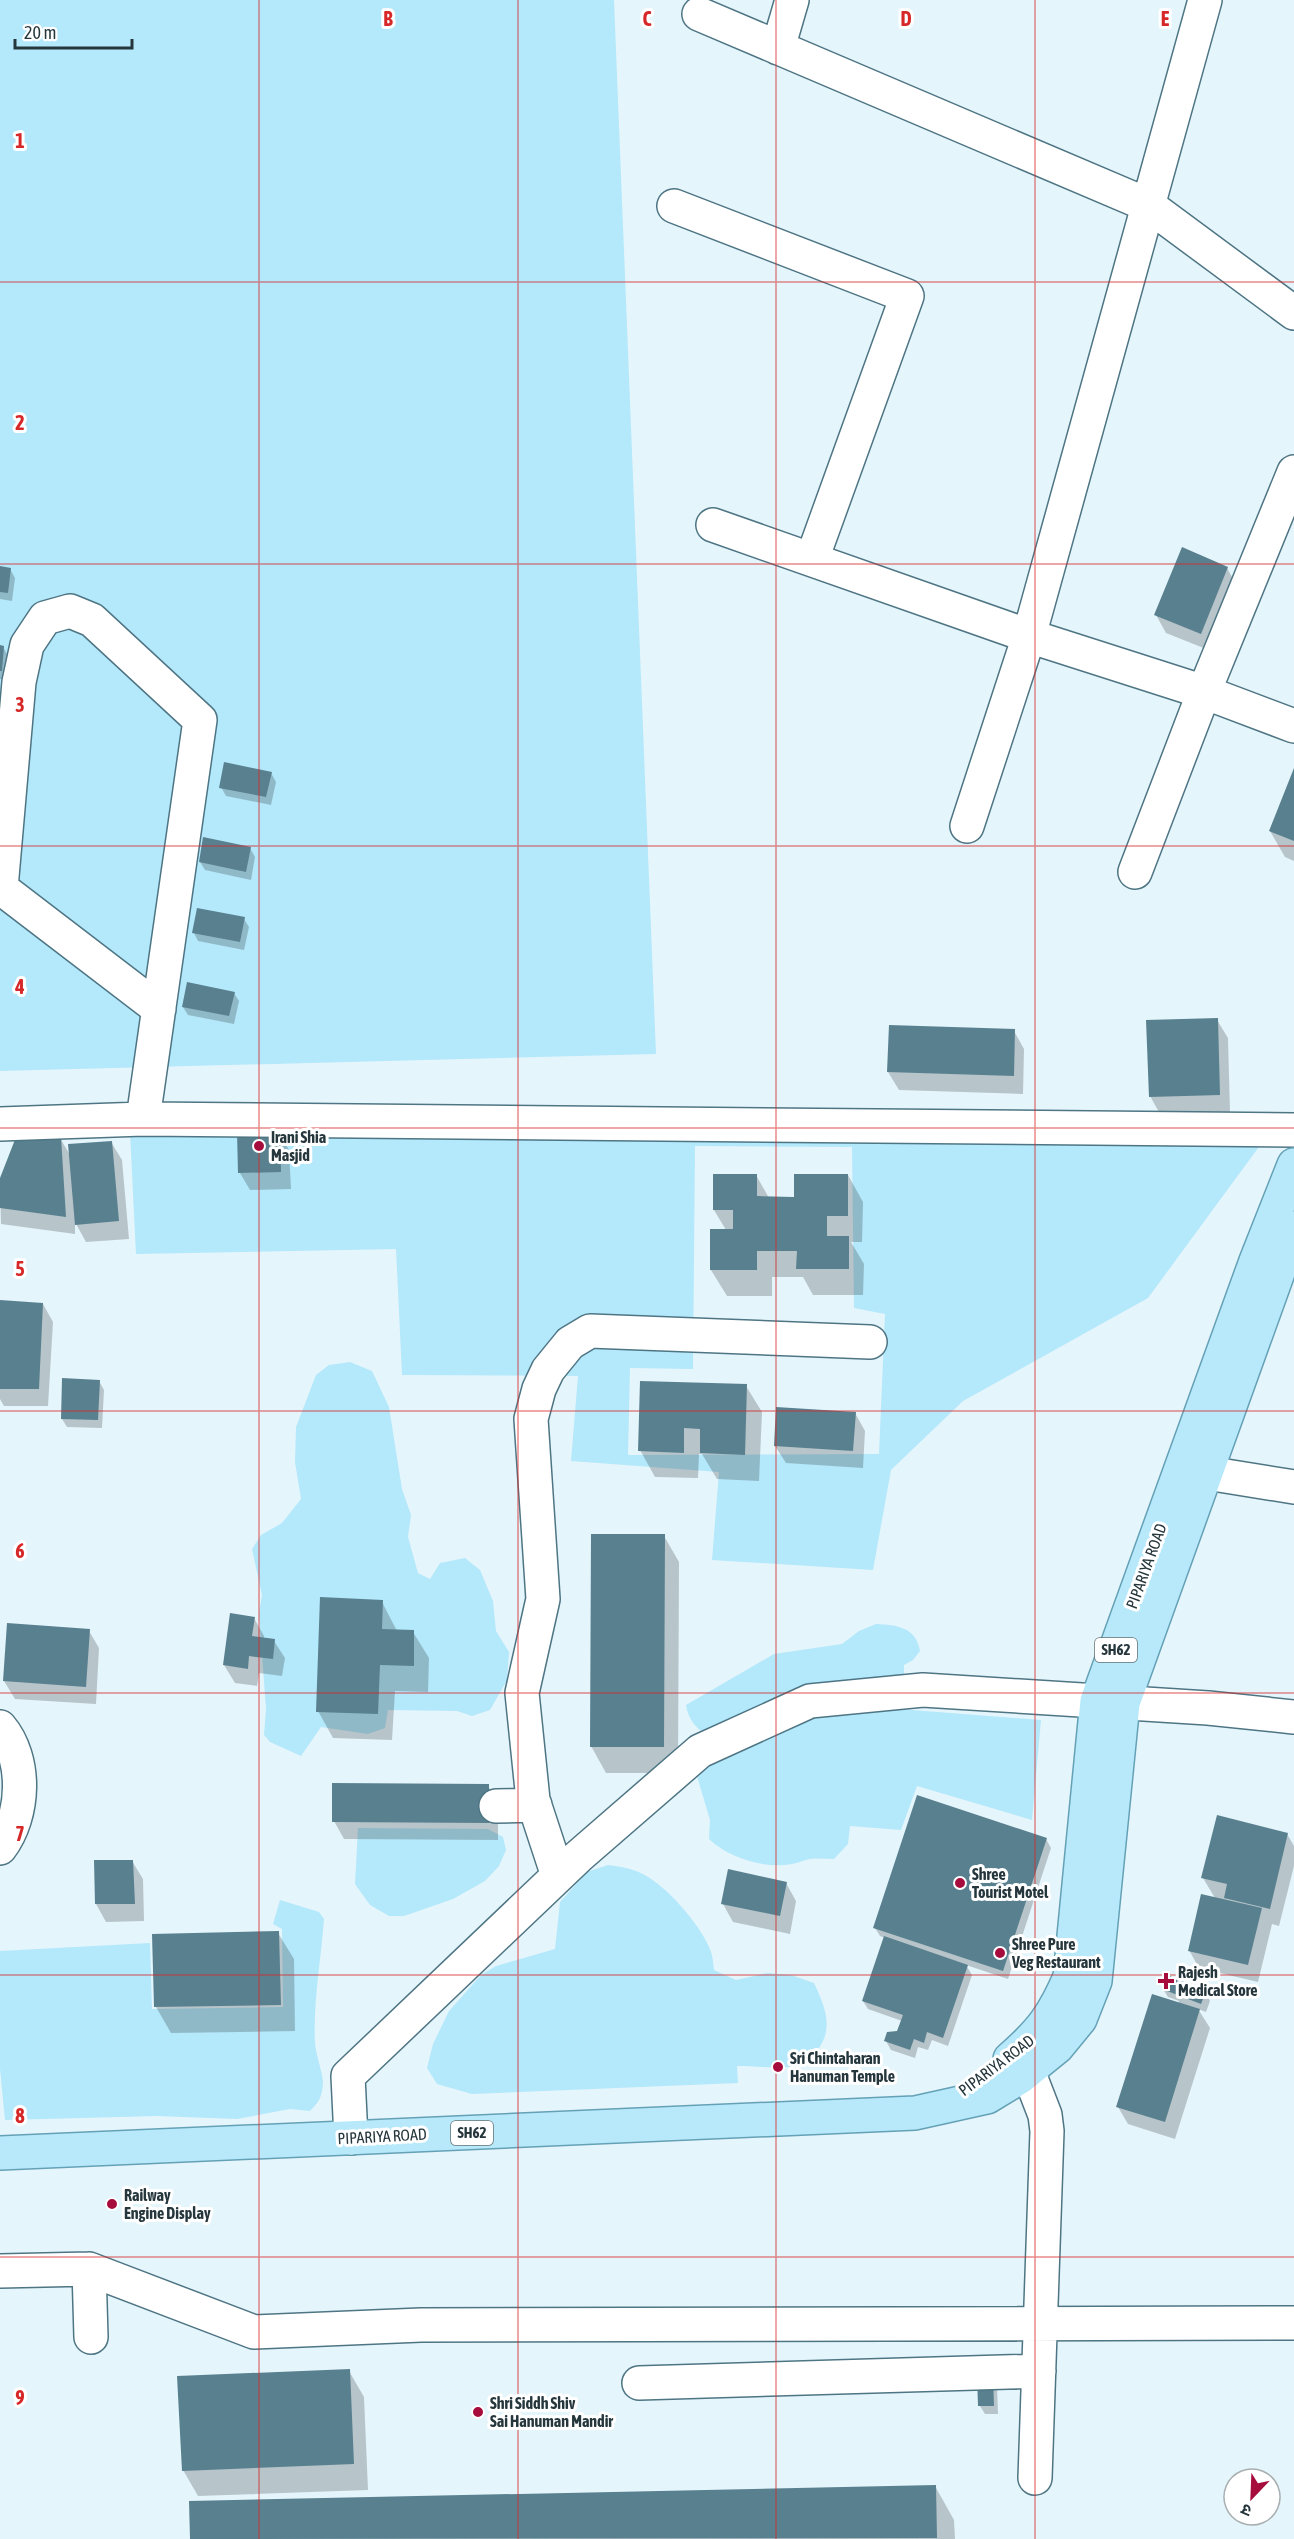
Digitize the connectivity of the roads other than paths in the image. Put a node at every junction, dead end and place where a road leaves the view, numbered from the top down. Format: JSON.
{"nodes":[{"id":1,"x":792,"y":0,"type":"edge"},
{"id":2,"x":1205,"y":0,"type":"edge"},
{"id":3,"x":699,"y":14,"type":"dead end"},
{"id":4,"x":778,"y":48,"type":"junction"},
{"id":5,"x":1148,"y":205,"type":"junction"},
{"id":6,"x":674,"y":206,"type":"dead end"},
{"id":7,"x":1294,"y":313,"type":"edge"},
{"id":8,"x":1294,"y":472,"type":"edge"},
{"id":9,"x":713,"y":525,"type":"dead end"},
{"id":10,"x":813,"y":559,"type":"junction"},
{"id":11,"x":1029,"y":636,"type":"junction"},
{"id":12,"x":1204,"y":692,"type":"junction"},
{"id":13,"x":1294,"y":726,"type":"edge"},
{"id":14,"x":967,"y":826,"type":"dead end"},
{"id":15,"x":1135,"y":873,"type":"dead end"},
{"id":16,"x":159,"y":1009,"type":"junction"},
{"id":17,"x":143,"y":1119,"type":"junction"},
{"id":18,"x":2,"y":1129,"type":"edge"},
{"id":19,"x":1294,"y":1130,"type":"edge"},
{"id":20,"x":1293,"y":1171,"type":"edge"},
{"id":21,"x":1294,"y":1228,"type":"edge"},
{"id":22,"x":870,"y":1342,"type":"dead end"},
{"id":23,"x":1207,"y":1473,"type":"junction"},
{"id":24,"x":1294,"y":1487,"type":"edge"},
{"id":25,"x":1110,"y":1702,"type":"junction"},
{"id":26,"x":1294,"y":1717,"type":"edge"},
{"id":27,"x":0,"y":1727,"type":"edge"},
{"id":28,"x":535,"y":1805,"type":"junction"},
{"id":29,"x":496,"y":1806,"type":"dead end"},
{"id":30,"x":0,"y":1848,"type":"edge"},
{"id":31,"x":558,"y":1876,"type":"junction"},
{"id":32,"x":1028,"y":2070,"type":"junction"},
{"id":33,"x":943,"y":2106,"type":"junction"},
{"id":34,"x":351,"y":2138,"type":"junction"},
{"id":35,"x":0,"y":2153,"type":"edge"},
{"id":36,"x":89,"y":2270,"type":"junction"},
{"id":37,"x":0,"y":2271,"type":"edge"},
{"id":38,"x":1294,"y":2323,"type":"edge"},
{"id":39,"x":1040,"y":2324,"type":"junction"},
{"id":40,"x":91,"y":2337,"type":"dead end"},
{"id":41,"x":1039,"y":2371,"type":"junction"},
{"id":42,"x":639,"y":2383,"type":"dead end"},
{"id":43,"x":1035,"y":2478,"type":"dead end"}],
"edges":[{"from":1,"to":4,"type":"street"},
{"from":2,"to":5,"type":"street"},
{"from":3,"to":4,"type":"street"},
{"from":4,"to":5,"type":"street"},
{"from":5,"to":7,"type":"street"},
{"from":5,"to":11,"type":"street"},
{"from":6,"to":10,"type":"street"},
{"from":8,"to":12,"type":"street"},
{"from":9,"to":10,"type":"street"},
{"from":10,"to":11,"type":"street"},
{"from":11,"to":12,"type":"street"},
{"from":11,"to":14,"type":"street"},
{"from":12,"to":13,"type":"street"},
{"from":12,"to":15,"type":"street"},
{"from":16,"to":16,"type":"street"},
{"from":16,"to":17,"type":"street"},
{"from":17,"to":18,"type":"street"},
{"from":17,"to":19,"type":"street"},
{"from":20,"to":25,"type":"main road","name":"PIPARIYA ROAD","number":"SH62"},
{"from":21,"to":23,"type":"main road","name":"PIPARIYA ROAD","number":"SH62"},
{"from":22,"to":28,"type":"street"},
{"from":23,"to":24,"type":"street"},
{"from":23,"to":25,"type":"main road","name":"PIPARIYA ROAD","number":"SH62"},
{"from":25,"to":26,"type":"street"},
{"from":25,"to":31,"type":"street"},
{"from":25,"to":32,"type":"main road","name":"PIPARIYA ROAD","number":"SH62"},
{"from":25,"to":33,"type":"main road","name":"PIPARIYA ROAD","number":"SH62"},
{"from":27,"to":30,"type":"street"},
{"from":28,"to":29,"type":"street"},
{"from":28,"to":31,"type":"street"},
{"from":31,"to":34,"type":"street"},
{"from":32,"to":33,"type":"main road","name":"PIPARIYA ROAD","number":"SH62"},
{"from":32,"to":39,"type":"street"},
{"from":33,"to":34,"type":"main road","name":"PIPARIYA ROAD","number":"SH62"},
{"from":34,"to":35,"type":"main road","name":"PIPARIYA ROAD","number":"SH62"},
{"from":36,"to":37,"type":"street"},
{"from":36,"to":39,"type":"street"},
{"from":36,"to":40,"type":"street"},
{"from":38,"to":39,"type":"street"},
{"from":39,"to":41,"type":"street"},
{"from":41,"to":42,"type":"street"},
{"from":41,"to":43,"type":"street"}]}
